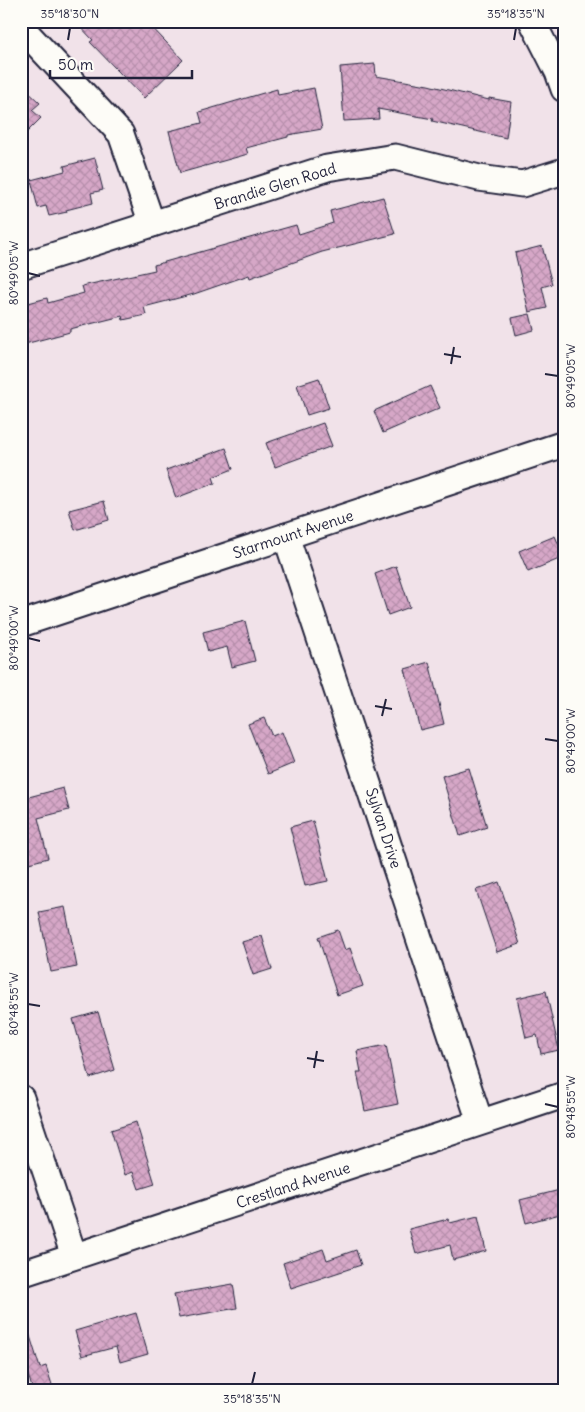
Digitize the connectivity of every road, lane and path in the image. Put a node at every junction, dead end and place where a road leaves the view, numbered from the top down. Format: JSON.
{"nodes":[{"id":1,"x":532,"y":21,"type":"edge"},
{"id":2,"x":21,"y":27,"type":"edge"},
{"id":3,"x":564,"y":89,"type":"edge"},
{"id":4,"x":564,"y":171,"type":"edge"},
{"id":5,"x":152,"y":224,"type":"junction"},
{"id":6,"x":21,"y":266,"type":"edge"},
{"id":7,"x":564,"y":444,"type":"edge"},
{"id":8,"x":286,"y":536,"type":"junction"},
{"id":9,"x":21,"y":624,"type":"edge"},
{"id":10,"x":564,"y":1094,"type":"edge"},
{"id":11,"x":21,"y":1098,"type":"edge"},
{"id":12,"x":480,"y":1122,"type":"junction"},
{"id":13,"x":74,"y":1256,"type":"junction"},
{"id":14,"x":21,"y":1274,"type":"edge"}],
"edges":[{"from":1,"to":3,"type":"street"},
{"from":2,"to":5,"type":"street"},
{"from":4,"to":5,"type":"street","name":"Brandie Glen Road"},
{"from":5,"to":6,"type":"street","name":"Brandie Glen Road"},
{"from":7,"to":8,"type":"street","name":"Starmount Avenue"},
{"from":8,"to":9,"type":"street","name":"Starmount Avenue"},
{"from":8,"to":12,"type":"street","name":"Sylvan Drive"},
{"from":10,"to":12,"type":"street","name":"Crestland Avenue"},
{"from":11,"to":13,"type":"street"},
{"from":12,"to":13,"type":"street","name":"Crestland Avenue"},
{"from":13,"to":14,"type":"street","name":"Crestland Avenue"}]}
